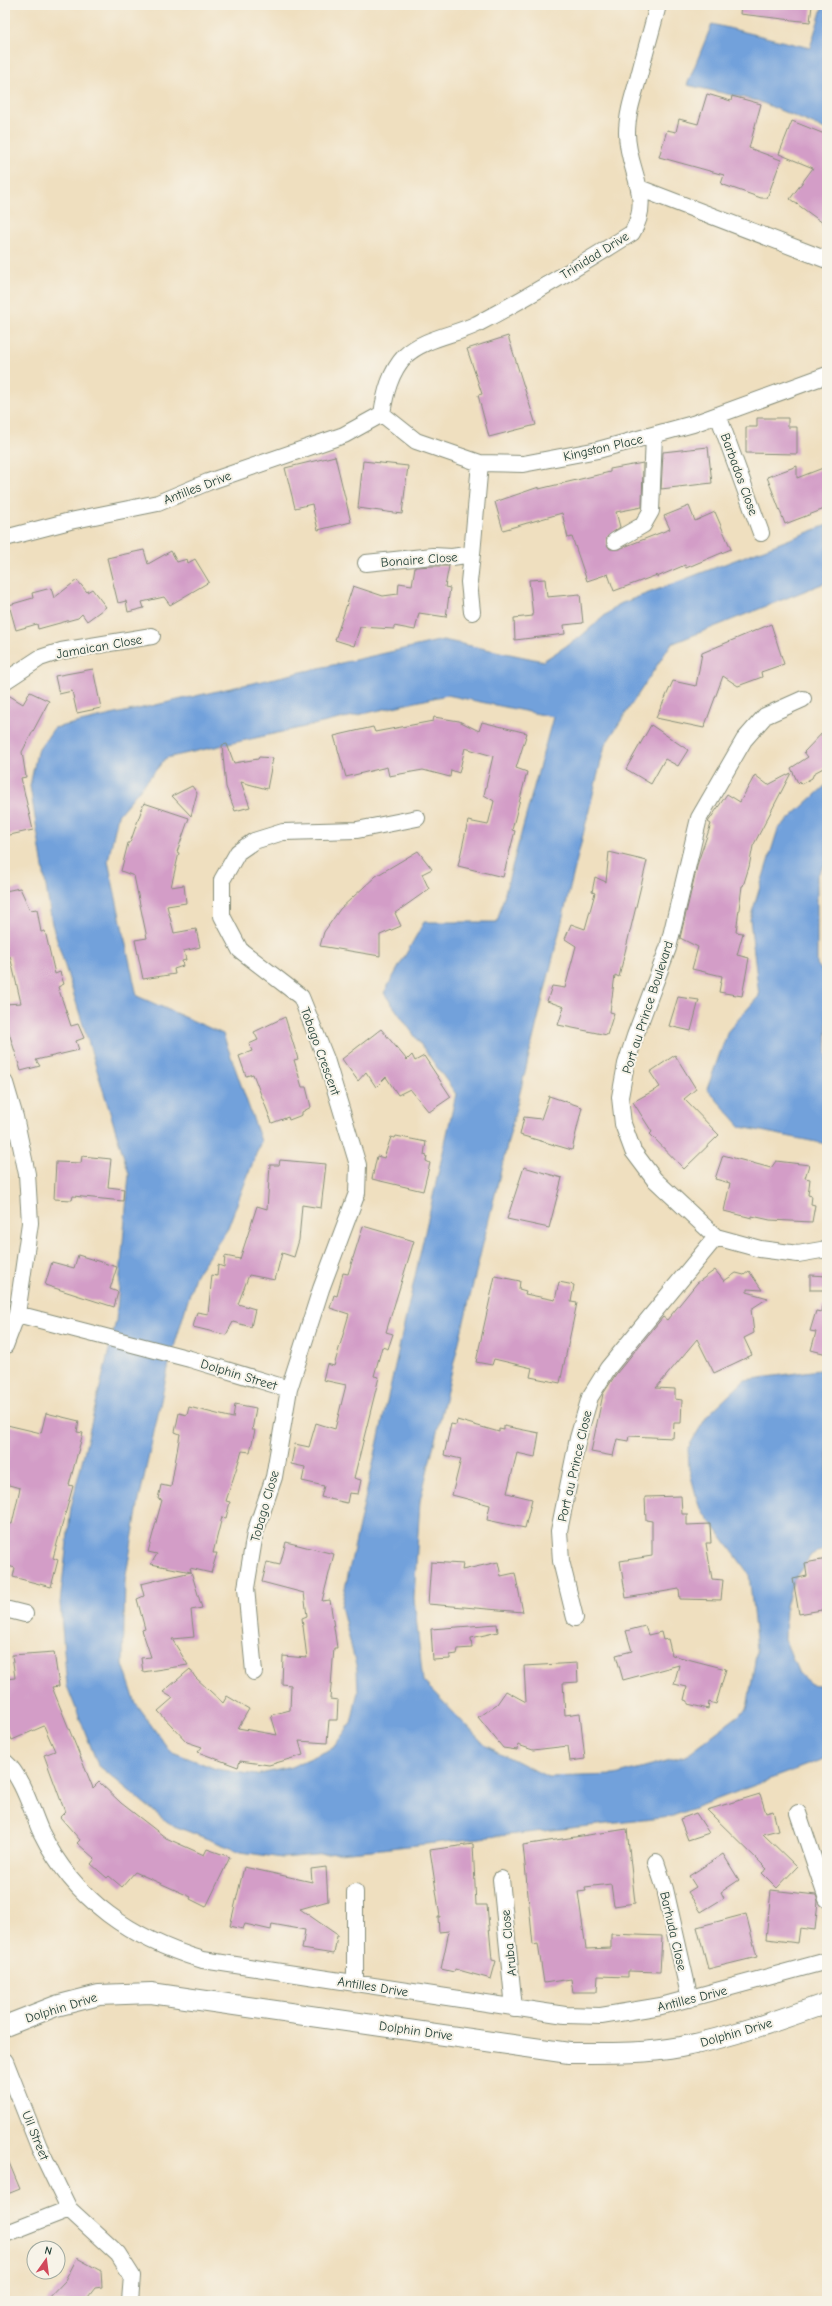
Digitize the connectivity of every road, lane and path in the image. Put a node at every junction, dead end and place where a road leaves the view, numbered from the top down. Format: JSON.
{"nodes":[{"id":1,"x":658,"y":5,"type":"edge"},
{"id":2,"x":639,"y":188,"type":"junction"},
{"id":3,"x":827,"y":260,"type":"edge"},
{"id":4,"x":827,"y":375,"type":"edge"},
{"id":5,"x":382,"y":414,"type":"junction"},
{"id":6,"x":718,"y":415,"type":"junction"},
{"id":7,"x":654,"y":435,"type":"junction"},
{"id":8,"x":480,"y":463,"type":"junction"},
{"id":9,"x":761,"y":533,"type":"dead end"},
{"id":10,"x":5,"y":538,"type":"edge"},
{"id":11,"x":615,"y":541,"type":"dead end"},
{"id":12,"x":472,"y":554,"type":"junction"},
{"id":13,"x":366,"y":563,"type":"dead end"},
{"id":14,"x":472,"y":612,"type":"dead end"},
{"id":15,"x":152,"y":636,"type":"dead end"},
{"id":16,"x":5,"y":681,"type":"edge"},
{"id":17,"x":803,"y":699,"type":"dead end"},
{"id":18,"x":417,"y":818,"type":"dead end"},
{"id":19,"x":5,"y":1084,"type":"edge"},
{"id":20,"x":716,"y":1237,"type":"junction"},
{"id":21,"x":827,"y":1249,"type":"edge"},
{"id":22,"x":18,"y":1314,"type":"junction"},
{"id":23,"x":5,"y":1346,"type":"edge"},
{"id":24,"x":289,"y":1389,"type":"junction"},
{"id":25,"x":5,"y":1609,"type":"edge"},
{"id":26,"x":25,"y":1614,"type":"dead end"},
{"id":27,"x":575,"y":1618,"type":"dead end"},
{"id":28,"x":254,"y":1672,"type":"dead end"},
{"id":29,"x":5,"y":1762,"type":"edge"},
{"id":30,"x":798,"y":1813,"type":"dead end"},
{"id":31,"x":656,"y":1862,"type":"dead end"},
{"id":32,"x":502,"y":1879,"type":"dead end"},
{"id":33,"x":355,"y":1892,"type":"dead end"},
{"id":34,"x":827,"y":1899,"type":"edge"},
{"id":35,"x":827,"y":1961,"type":"edge"},
{"id":36,"x":355,"y":1984,"type":"junction"},
{"id":37,"x":690,"y":2000,"type":"junction"},
{"id":38,"x":827,"y":2003,"type":"edge"},
{"id":39,"x":514,"y":2008,"type":"junction"},
{"id":40,"x":5,"y":2026,"type":"edge"},
{"id":41,"x":5,"y":2061,"type":"edge"},
{"id":42,"x":69,"y":2209,"type":"junction"},
{"id":43,"x":5,"y":2234,"type":"edge"},
{"id":44,"x":130,"y":2301,"type":"edge"}],
"edges":[{"from":1,"to":2,"type":"street","name":"Trinidad Drive"},
{"from":2,"to":3,"type":"street"},
{"from":2,"to":5,"type":"street","name":"Trinidad Drive"},
{"from":4,"to":6,"type":"street","name":"Kingston Place"},
{"from":5,"to":8,"type":"street","name":"Kingston Place"},
{"from":5,"to":10,"type":"street","name":"Antilles Drive"},
{"from":6,"to":7,"type":"street","name":"Kingston Place"},
{"from":6,"to":9,"type":"street","name":"Barbados Close"},
{"from":7,"to":8,"type":"street","name":"Kingston Place"},
{"from":7,"to":11,"type":"street"},
{"from":8,"to":12,"type":"street","name":"Bonaire Close"},
{"from":12,"to":13,"type":"street","name":"Bonaire Close"},
{"from":12,"to":14,"type":"street","name":"Bonaire Close"},
{"from":15,"to":16,"type":"street","name":"Jamaican Close"},
{"from":17,"to":20,"type":"street","name":"Port au Prince Boulevard"},
{"from":18,"to":24,"type":"street","name":"Tobago Crescent"},
{"from":19,"to":22,"type":"street"},
{"from":20,"to":21,"type":"street","name":"Port au Prince Boulevard"},
{"from":20,"to":27,"type":"street","name":"Port au Prince Close"},
{"from":22,"to":23,"type":"street"},
{"from":22,"to":24,"type":"street","name":"Dolphin Street"},
{"from":24,"to":28,"type":"street","name":"Tobago Close"},
{"from":25,"to":26,"type":"street"},
{"from":29,"to":36,"type":"street","name":"Antilles Drive"},
{"from":30,"to":34,"type":"street"},
{"from":31,"to":37,"type":"street","name":"Barhuda Close"},
{"from":32,"to":39,"type":"street","name":"Aruba Close"},
{"from":33,"to":36,"type":"street"},
{"from":35,"to":37,"type":"street","name":"Antilles Drive"},
{"from":36,"to":39,"type":"street","name":"Antilles Drive"},
{"from":37,"to":39,"type":"street","name":"Antilles Drive"},
{"from":38,"to":40,"type":"street","name":"Dolphin Drive"},
{"from":41,"to":42,"type":"street","name":"Uil Street"},
{"from":42,"to":43,"type":"street"},
{"from":42,"to":44,"type":"street"}]}
